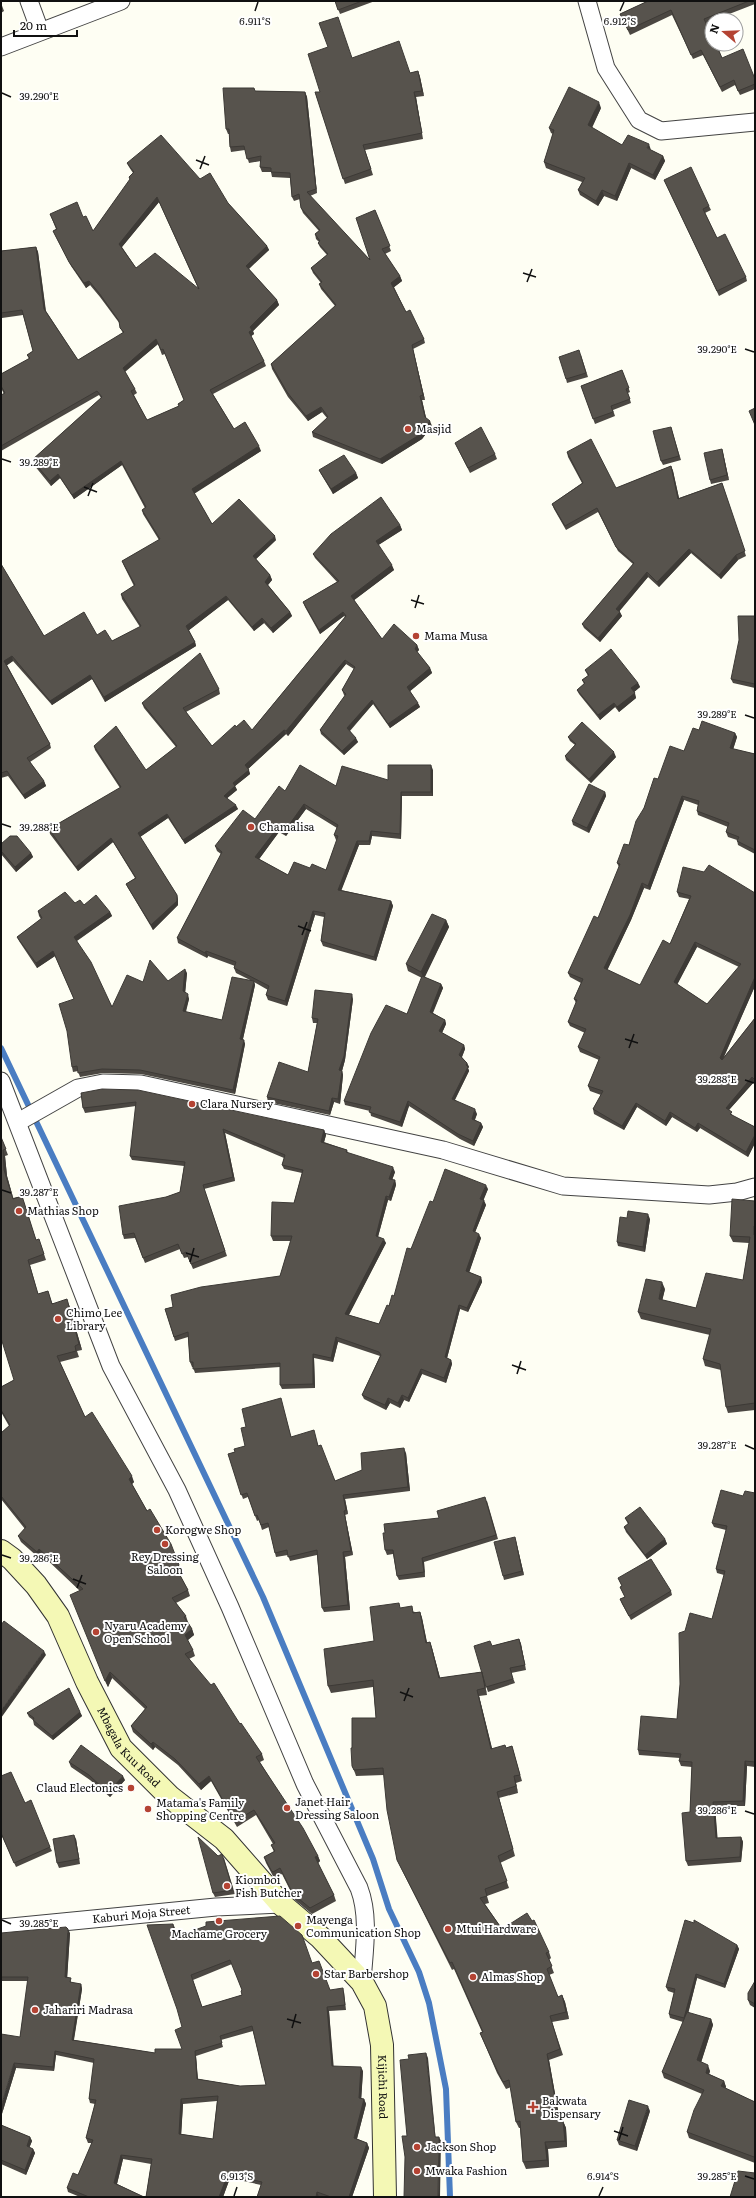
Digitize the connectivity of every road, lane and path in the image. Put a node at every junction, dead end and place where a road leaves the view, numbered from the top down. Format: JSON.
{"nodes":[{"id":1,"x":29,"y":1,"type":"edge"},
{"id":2,"x":121,"y":1,"type":"edge"},
{"id":3,"x":587,"y":1,"type":"edge"},
{"id":4,"x":40,"y":31,"type":"junction"},
{"id":5,"x":1,"y":47,"type":"edge"},
{"id":6,"x":755,"y":122,"type":"edge"},
{"id":7,"x":1,"y":1081,"type":"edge"},
{"id":8,"x":18,"y":1122,"type":"junction"},
{"id":9,"x":755,"y":1187,"type":"edge"},
{"id":10,"x":1,"y":1551,"type":"edge"},
{"id":11,"x":281,"y":1904,"type":"junction"},
{"id":12,"x":1,"y":1928,"type":"edge"},
{"id":13,"x":362,"y":1982,"type":"junction"},
{"id":14,"x":386,"y":2197,"type":"edge"}],
"edges":[{"from":1,"to":4,"type":"street"},
{"from":2,"to":4,"type":"street"},
{"from":3,"to":6,"type":"street"},
{"from":4,"to":5,"type":"street"},
{"from":7,"to":8,"type":"street"},
{"from":8,"to":9,"type":"street"},
{"from":8,"to":13,"type":"street"},
{"from":10,"to":11,"type":"street","name":"Mbagala Kuu Road"},
{"from":11,"to":12,"type":"street","name":"Kaburi Moja Street"},
{"from":11,"to":13,"type":"street","name":"Mbagala Kuu Road"},
{"from":13,"to":14,"type":"street","name":"Kijichi Road"}]}
